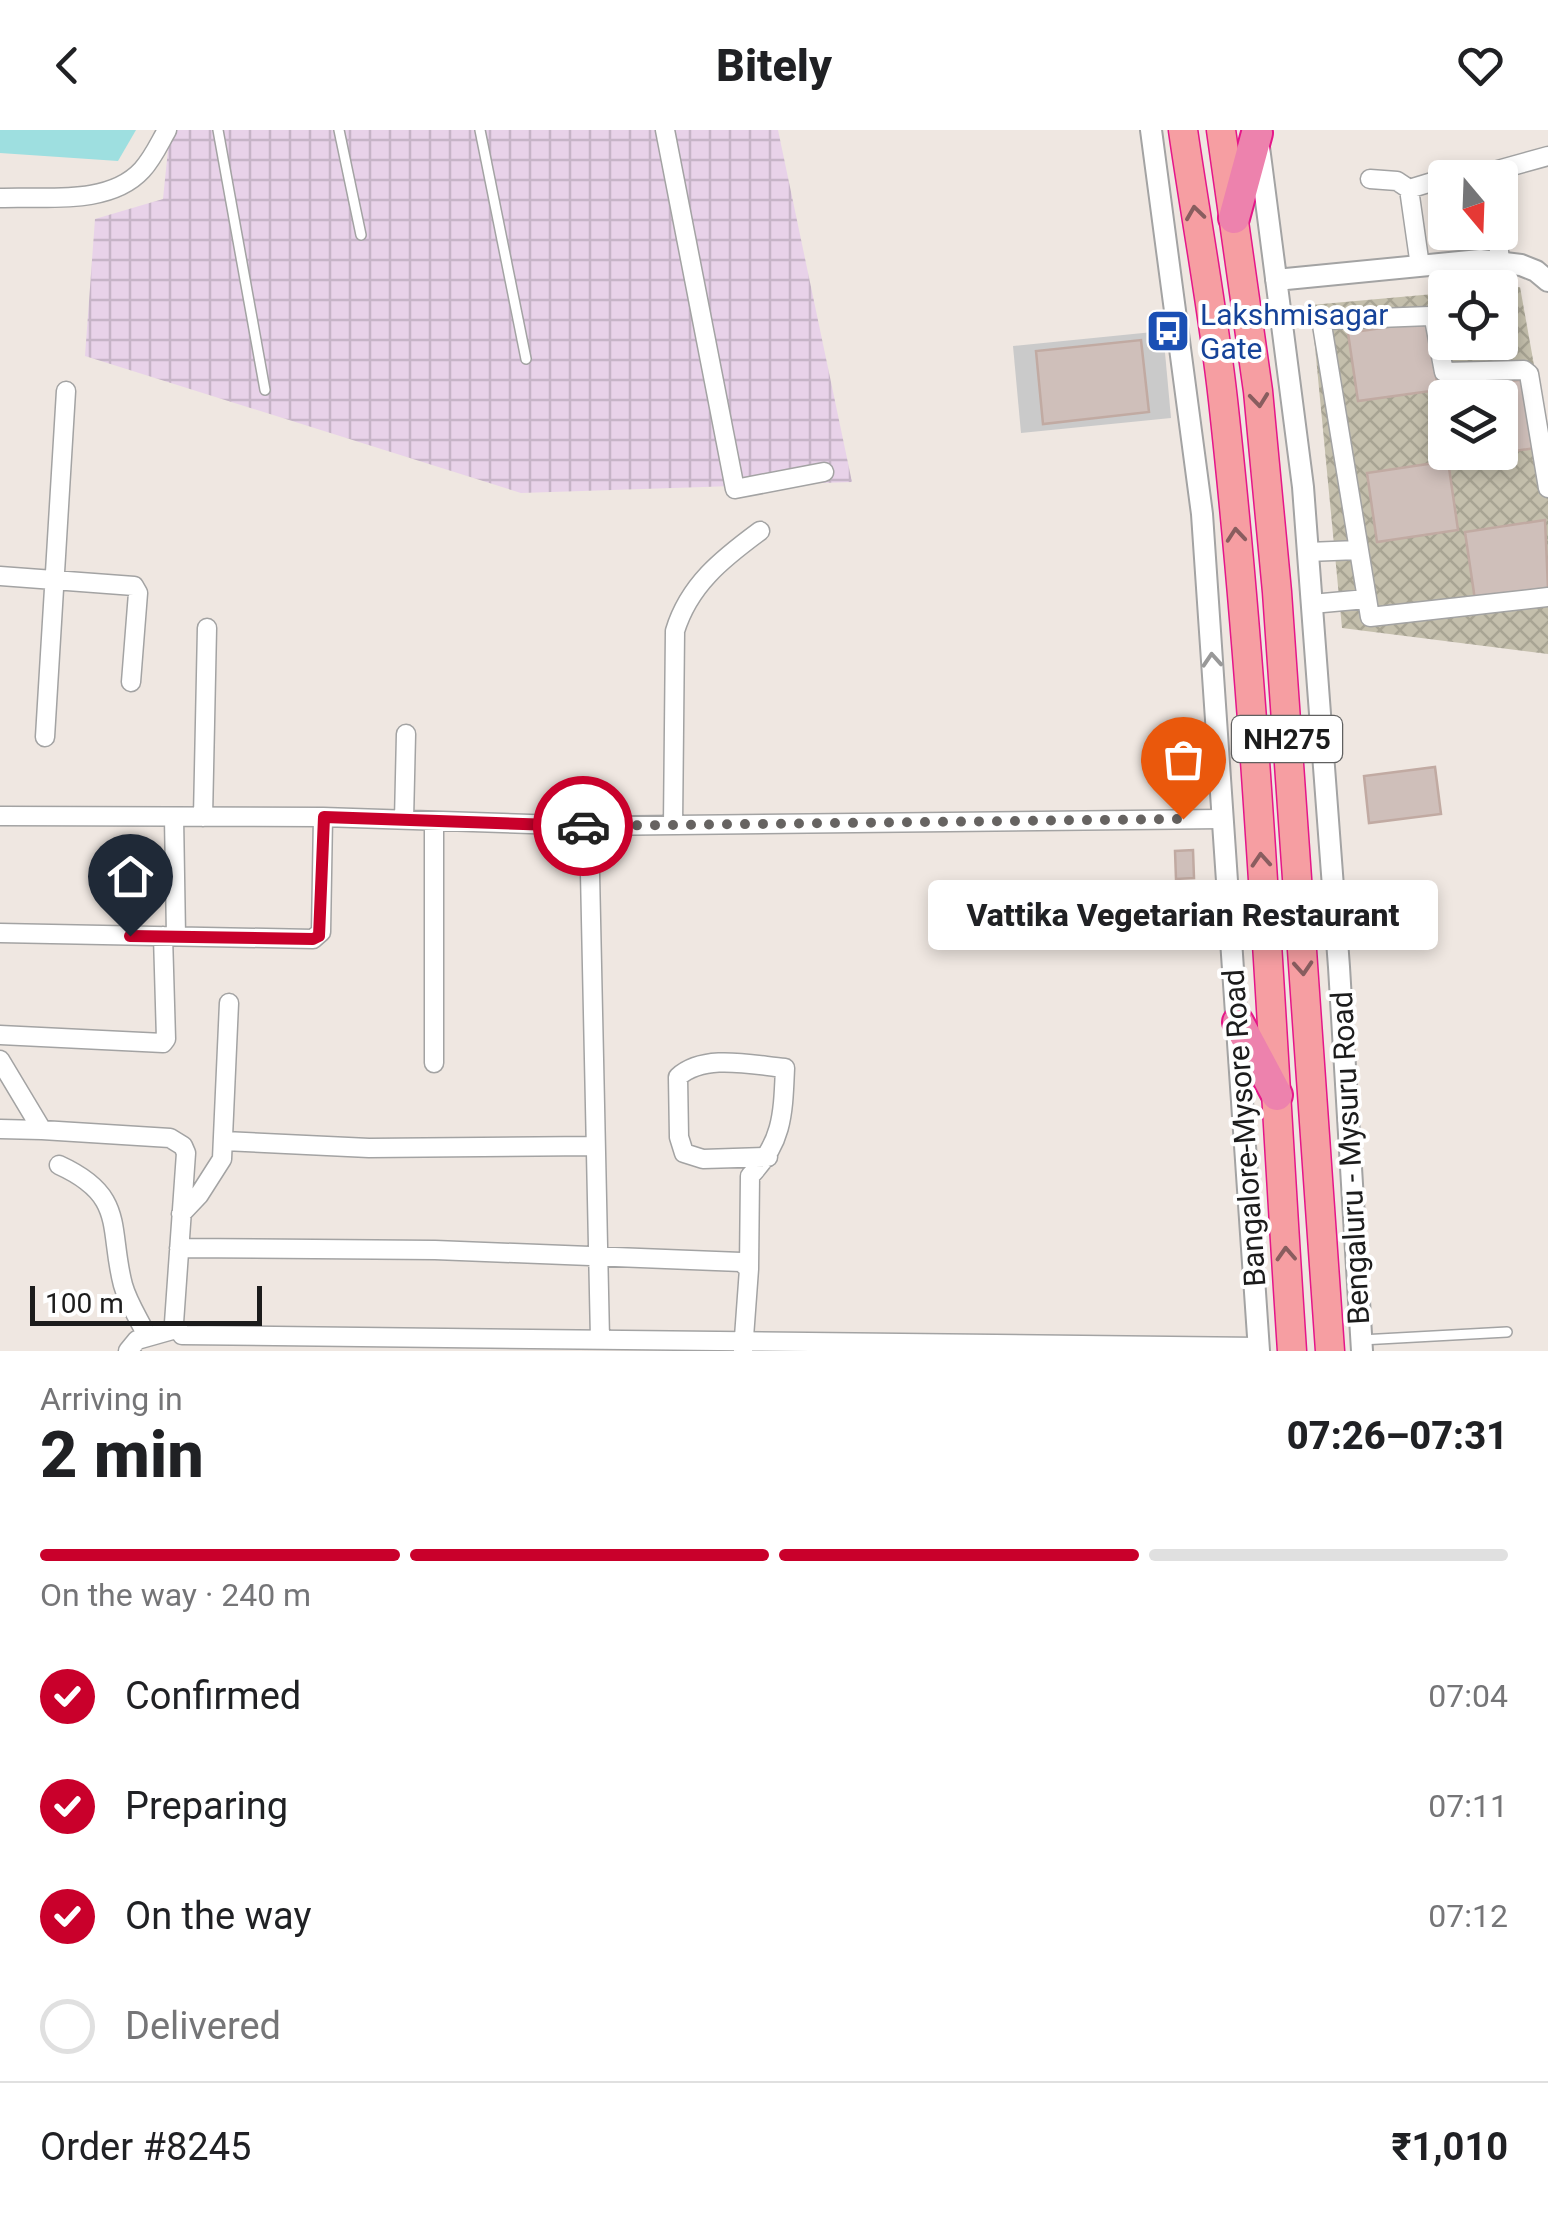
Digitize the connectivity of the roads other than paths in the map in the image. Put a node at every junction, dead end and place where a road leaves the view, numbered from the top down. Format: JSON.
{"nodes":[{"id":1,"x":167,"y":130,"type":"edge"},
{"id":2,"x":218,"y":130,"type":"edge"},
{"id":3,"x":339,"y":130,"type":"edge"},
{"id":4,"x":480,"y":130,"type":"edge"},
{"id":5,"x":665,"y":130,"type":"edge"},
{"id":6,"x":1152,"y":130,"type":"edge"},
{"id":7,"x":1183,"y":130,"type":"edge"},
{"id":8,"x":1221,"y":130,"type":"edge"},
{"id":9,"x":1257,"y":132,"type":"edge"},
{"id":10,"x":1548,"y":156,"type":"edge"},
{"id":11,"x":1518,"y":164,"type":"edge"},
{"id":12,"x":1370,"y":179,"type":"dead end"},
{"id":13,"x":1428,"y":183,"type":"edge"},
{"id":14,"x":1410,"y":189,"type":"junction"},
{"id":15,"x":0,"y":198,"type":"edge"},
{"id":16,"x":1234,"y":218,"type":"junction"},
{"id":17,"x":360,"y":235,"type":"dead end"},
{"id":18,"x":1499,"y":250,"type":"edge"},
{"id":19,"x":1500,"y":261,"type":"junction"},
{"id":20,"x":1420,"y":266,"type":"junction"},
{"id":21,"x":1276,"y":280,"type":"junction"},
{"id":22,"x":1548,"y":281,"type":"edge"},
{"id":23,"x":526,"y":359,"type":"dead end"},
{"id":24,"x":265,"y":390,"type":"dead end"},
{"id":25,"x":66,"y":391,"type":"dead end"},
{"id":26,"x":824,"y":472,"type":"dead end"},
{"id":27,"x":1548,"y":488,"type":"edge"},
{"id":28,"x":760,"y":532,"type":"dead end"},
{"id":29,"x":1358,"y":550,"type":"junction"},
{"id":30,"x":1308,"y":552,"type":"junction"},
{"id":31,"x":0,"y":576,"type":"edge"},
{"id":32,"x":54,"y":578,"type":"junction"},
{"id":33,"x":1548,"y":598,"type":"edge"},
{"id":34,"x":1366,"y":599,"type":"junction"},
{"id":35,"x":1312,"y":604,"type":"junction"},
{"id":36,"x":207,"y":628,"type":"dead end"},
{"id":37,"x":131,"y":682,"type":"dead end"},
{"id":38,"x":406,"y":734,"type":"dead end"},
{"id":39,"x":44,"y":736,"type":"dead end"},
{"id":40,"x":0,"y":816,"type":"edge"},
{"id":41,"x":174,"y":817,"type":"junction"},
{"id":42,"x":203,"y":817,"type":"junction"},
{"id":43,"x":324,"y":817,"type":"junction"},
{"id":44,"x":1222,"y":818,"type":"junction"},
{"id":45,"x":404,"y":820,"type":"junction"},
{"id":46,"x":434,"y":821,"type":"junction"},
{"id":47,"x":674,"y":825,"type":"junction"},
{"id":48,"x":589,"y":826,"type":"junction"},
{"id":49,"x":0,"y":934,"type":"edge"},
{"id":50,"x":169,"y":936,"type":"junction"},
{"id":51,"x":228,"y":1003,"type":"dead end"},
{"id":52,"x":1238,"y":1022,"type":"junction"},
{"id":53,"x":0,"y":1034,"type":"edge"},
{"id":54,"x":0,"y":1060,"type":"edge"},
{"id":55,"x":434,"y":1063,"type":"dead end"},
{"id":56,"x":1277,"y":1095,"type":"junction"},
{"id":57,"x":0,"y":1129,"type":"edge"},
{"id":58,"x":42,"y":1130,"type":"junction"},
{"id":59,"x":224,"y":1141,"type":"junction"},
{"id":60,"x":594,"y":1146,"type":"junction"},
{"id":61,"x":768,"y":1157,"type":"junction"},
{"id":62,"x":59,"y":1165,"type":"dead end"},
{"id":63,"x":182,"y":1214,"type":"junction"},
{"id":64,"x":179,"y":1248,"type":"junction"},
{"id":65,"x":596,"y":1258,"type":"junction"},
{"id":66,"x":749,"y":1269,"type":"junction"},
{"id":67,"x":176,"y":1329,"type":"junction"},
{"id":68,"x":1507,"y":1332,"type":"dead end"},
{"id":69,"x":147,"y":1336,"type":"junction"},
{"id":70,"x":600,"y":1339,"type":"junction"},
{"id":71,"x":1362,"y":1345,"type":"edge"},
{"id":72,"x":743,"y":1347,"type":"edge"},
{"id":73,"x":1259,"y":1349,"type":"edge"},
{"id":74,"x":128,"y":1351,"type":"edge"},
{"id":75,"x":1292,"y":1351,"type":"edge"},
{"id":76,"x":1330,"y":1351,"type":"edge"}],
"edges":[{"from":1,"to":15,"type":"street"},
{"from":2,"to":24,"type":"lane"},
{"from":3,"to":17,"type":"lane"},
{"from":4,"to":23,"type":"lane"},
{"from":5,"to":26,"type":"street"},
{"from":44,"to":6,"type":"street","name":"Bangalore-Mysore Road","number":"NH275","one_way":true},
{"from":56,"to":7,"type":"highway","number":"NH275","one_way":true},
{"from":8,"to":16,"type":"highway","number":"NH275"},
{"from":9,"to":16,"type":"highway"},
{"from":9,"to":21,"type":"street","name":"Bengaluru - Mysuru Road","number":"NH275"},
{"from":10,"to":11,"type":"street"},
{"from":12,"to":14,"type":"street"},
{"from":13,"to":14,"type":"street"},
{"from":14,"to":20,"type":"street"},
{"from":16,"to":76,"type":"highway","number":"NH275","one_way":true},
{"from":18,"to":19,"type":"street"},
{"from":19,"to":20,"type":"street"},
{"from":19,"to":22,"type":"street"},
{"from":20,"to":21,"type":"street"},
{"from":21,"to":30,"type":"street","name":"Bengaluru - Mysuru Road","number":"NH275"},
{"from":25,"to":32,"type":"street"},
{"from":27,"to":29,"type":"street"},
{"from":28,"to":47,"type":"street"},
{"from":29,"to":30,"type":"street"},
{"from":29,"to":34,"type":"street"},
{"from":30,"to":35,"type":"street","name":"Bengaluru - Mysuru Road","number":"NH275"},
{"from":31,"to":32,"type":"street"},
{"from":32,"to":37,"type":"street"},
{"from":32,"to":39,"type":"street"},
{"from":33,"to":34,"type":"street"},
{"from":34,"to":35,"type":"street"},
{"from":35,"to":71,"type":"street","name":"Bengaluru - Mysuru Road","number":"NH275"},
{"from":36,"to":42,"type":"street"},
{"from":38,"to":45,"type":"street"},
{"from":40,"to":41,"type":"street"},
{"from":41,"to":42,"type":"street"},
{"from":41,"to":50,"type":"street"},
{"from":42,"to":43,"type":"street"},
{"from":43,"to":45,"type":"street"},
{"from":43,"to":50,"type":"street"},
{"from":44,"to":47,"type":"street"},
{"from":44,"to":52,"type":"street","name":"Bangalore-Mysore Road","number":"NH275"},
{"from":45,"to":46,"type":"street"},
{"from":46,"to":48,"type":"street"},
{"from":46,"to":55,"type":"street"},
{"from":47,"to":48,"type":"street"},
{"from":48,"to":60,"type":"street"},
{"from":49,"to":50,"type":"street"},
{"from":50,"to":53,"type":"street"},
{"from":51,"to":59,"type":"street"},
{"from":52,"to":56,"type":"highway"},
{"from":52,"to":73,"type":"street","name":"Bangalore-Mysore Road","number":"NH275"},
{"from":54,"to":58,"type":"street"},
{"from":75,"to":56,"type":"highway","number":"NH275","one_way":true},
{"from":57,"to":58,"type":"street"},
{"from":58,"to":63,"type":"street"},
{"from":59,"to":60,"type":"street"},
{"from":59,"to":63,"type":"street"},
{"from":60,"to":65,"type":"street"},
{"from":61,"to":61,"type":"street"},
{"from":61,"to":66,"type":"street"},
{"from":62,"to":69,"type":"street"},
{"from":63,"to":64,"type":"street"},
{"from":64,"to":65,"type":"street"},
{"from":64,"to":67,"type":"street"},
{"from":65,"to":66,"type":"street"},
{"from":65,"to":70,"type":"street"},
{"from":66,"to":72,"type":"street"},
{"from":67,"to":69,"type":"street"},
{"from":67,"to":70,"type":"street"},
{"from":68,"to":71,"type":"lane"},
{"from":69,"to":74,"type":"street"},
{"from":70,"to":72,"type":"street"},
{"from":72,"to":73,"type":"street"}]}
